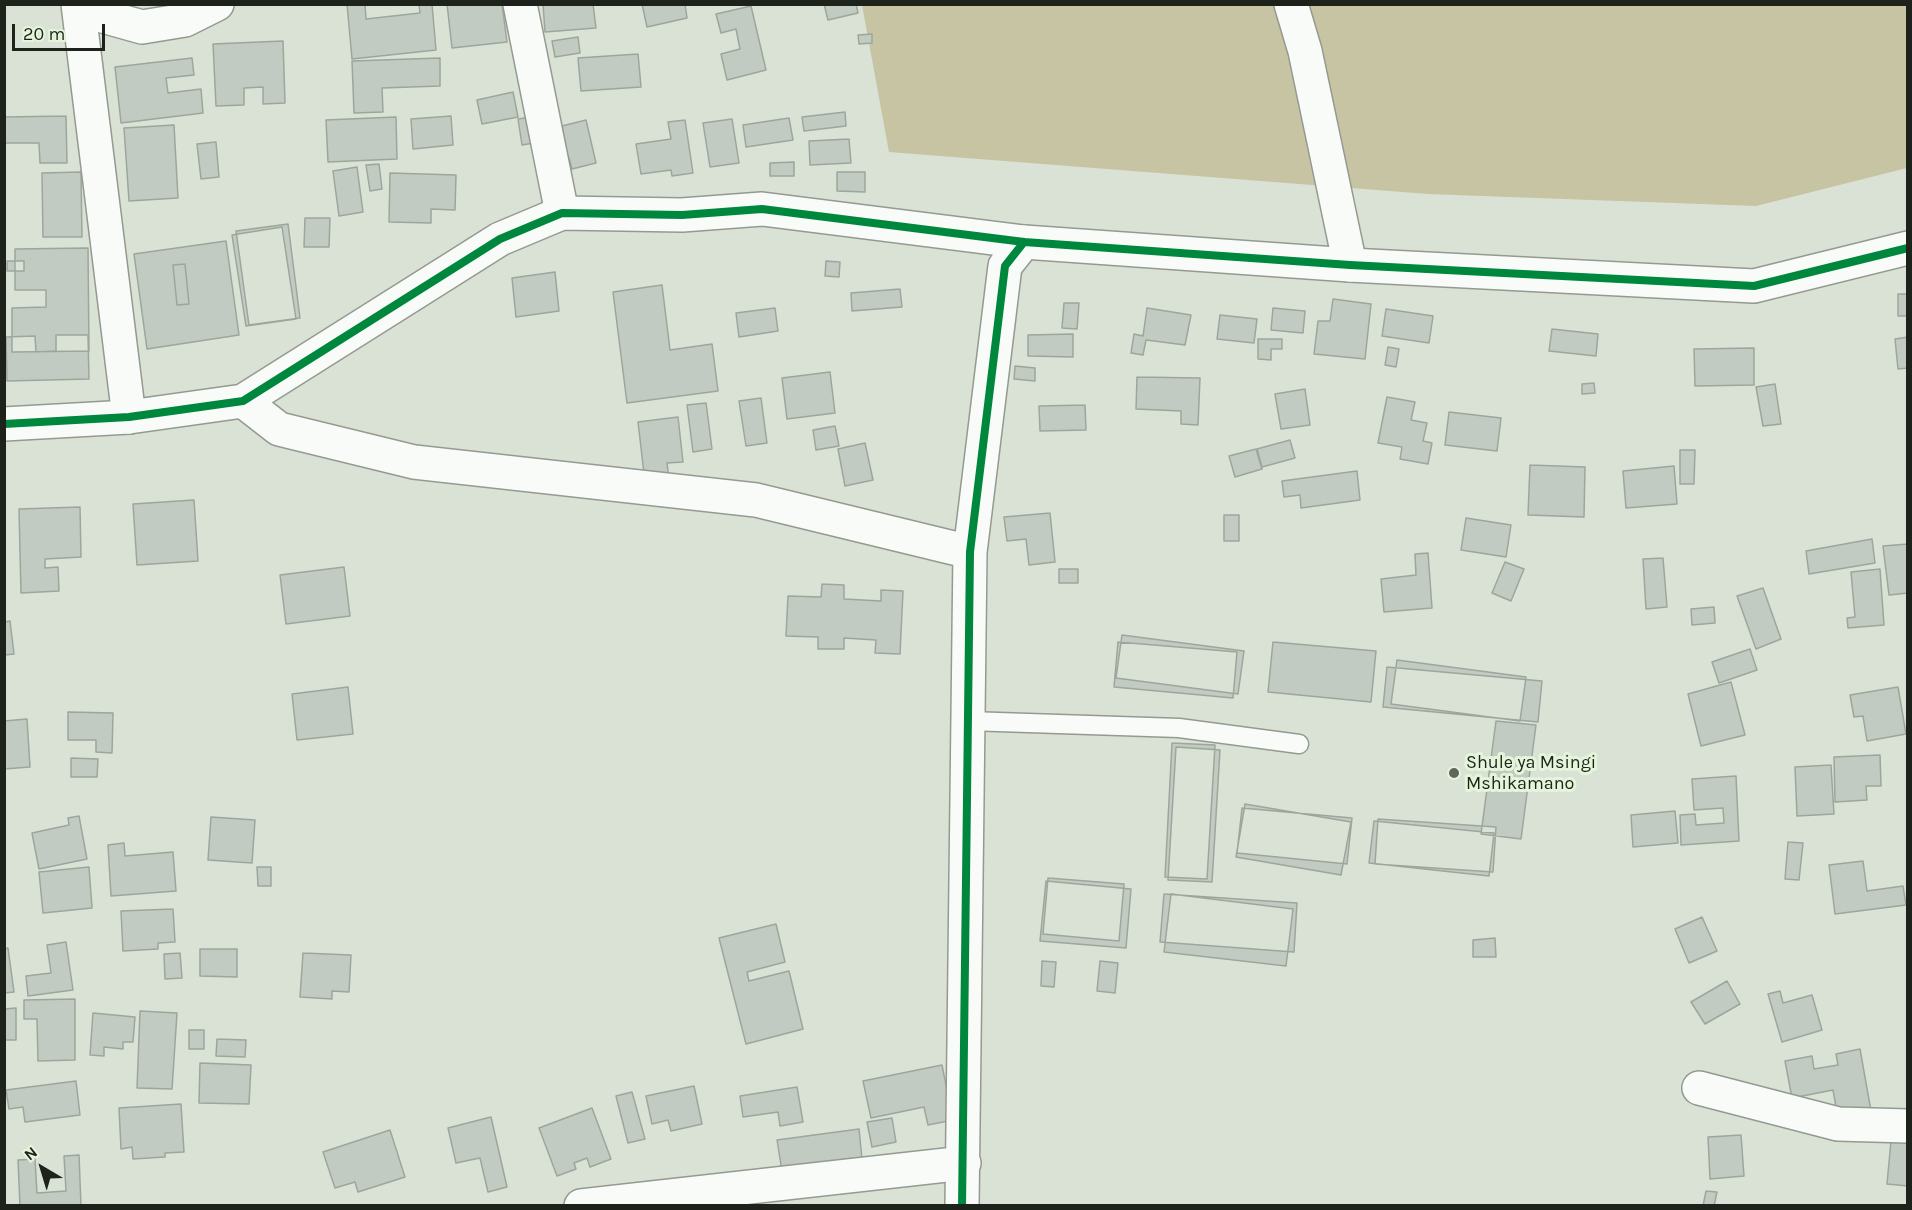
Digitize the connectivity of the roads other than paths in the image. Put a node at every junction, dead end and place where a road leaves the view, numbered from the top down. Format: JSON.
{"nodes":[{"id":1,"x":79,"y":4,"type":"edge"},
{"id":2,"x":218,"y":4,"type":"edge"},
{"id":3,"x":520,"y":4,"type":"edge"},
{"id":4,"x":1291,"y":4,"type":"edge"},
{"id":5,"x":562,"y":213,"type":"junction"},
{"id":6,"x":1024,"y":242,"type":"junction"},
{"id":7,"x":1908,"y":248,"type":"edge"},
{"id":8,"x":1350,"y":265,"type":"junction"},
{"id":9,"x":243,"y":401,"type":"junction"},
{"id":10,"x":129,"y":417,"type":"junction"},
{"id":11,"x":4,"y":424,"type":"edge"},
{"id":12,"x":970,"y":552,"type":"junction"},
{"id":13,"x":968,"y":721,"type":"junction"},
{"id":14,"x":1299,"y":744,"type":"dead end"},
{"id":15,"x":1700,"y":1088,"type":"dead end"},
{"id":16,"x":1908,"y":1126,"type":"edge"},
{"id":17,"x":964,"y":1163,"type":"junction"},
{"id":18,"x":581,"y":1206,"type":"edge"},
{"id":19,"x":962,"y":1206,"type":"edge"}],
"edges":[{"from":1,"to":2,"type":"street"},
{"from":1,"to":10,"type":"street"},
{"from":3,"to":5,"type":"street"},
{"from":4,"to":8,"type":"street"},
{"from":5,"to":6,"type":"street"},
{"from":5,"to":9,"type":"street"},
{"from":6,"to":8,"type":"street"},
{"from":6,"to":12,"type":"street"},
{"from":7,"to":8,"type":"street"},
{"from":9,"to":10,"type":"street"},
{"from":9,"to":12,"type":"street"},
{"from":10,"to":11,"type":"street"},
{"from":12,"to":13,"type":"street"},
{"from":13,"to":14,"type":"lane"},
{"from":13,"to":17,"type":"street"},
{"from":15,"to":16,"type":"street"},
{"from":17,"to":18,"type":"street"},
{"from":17,"to":19,"type":"street"}]}
